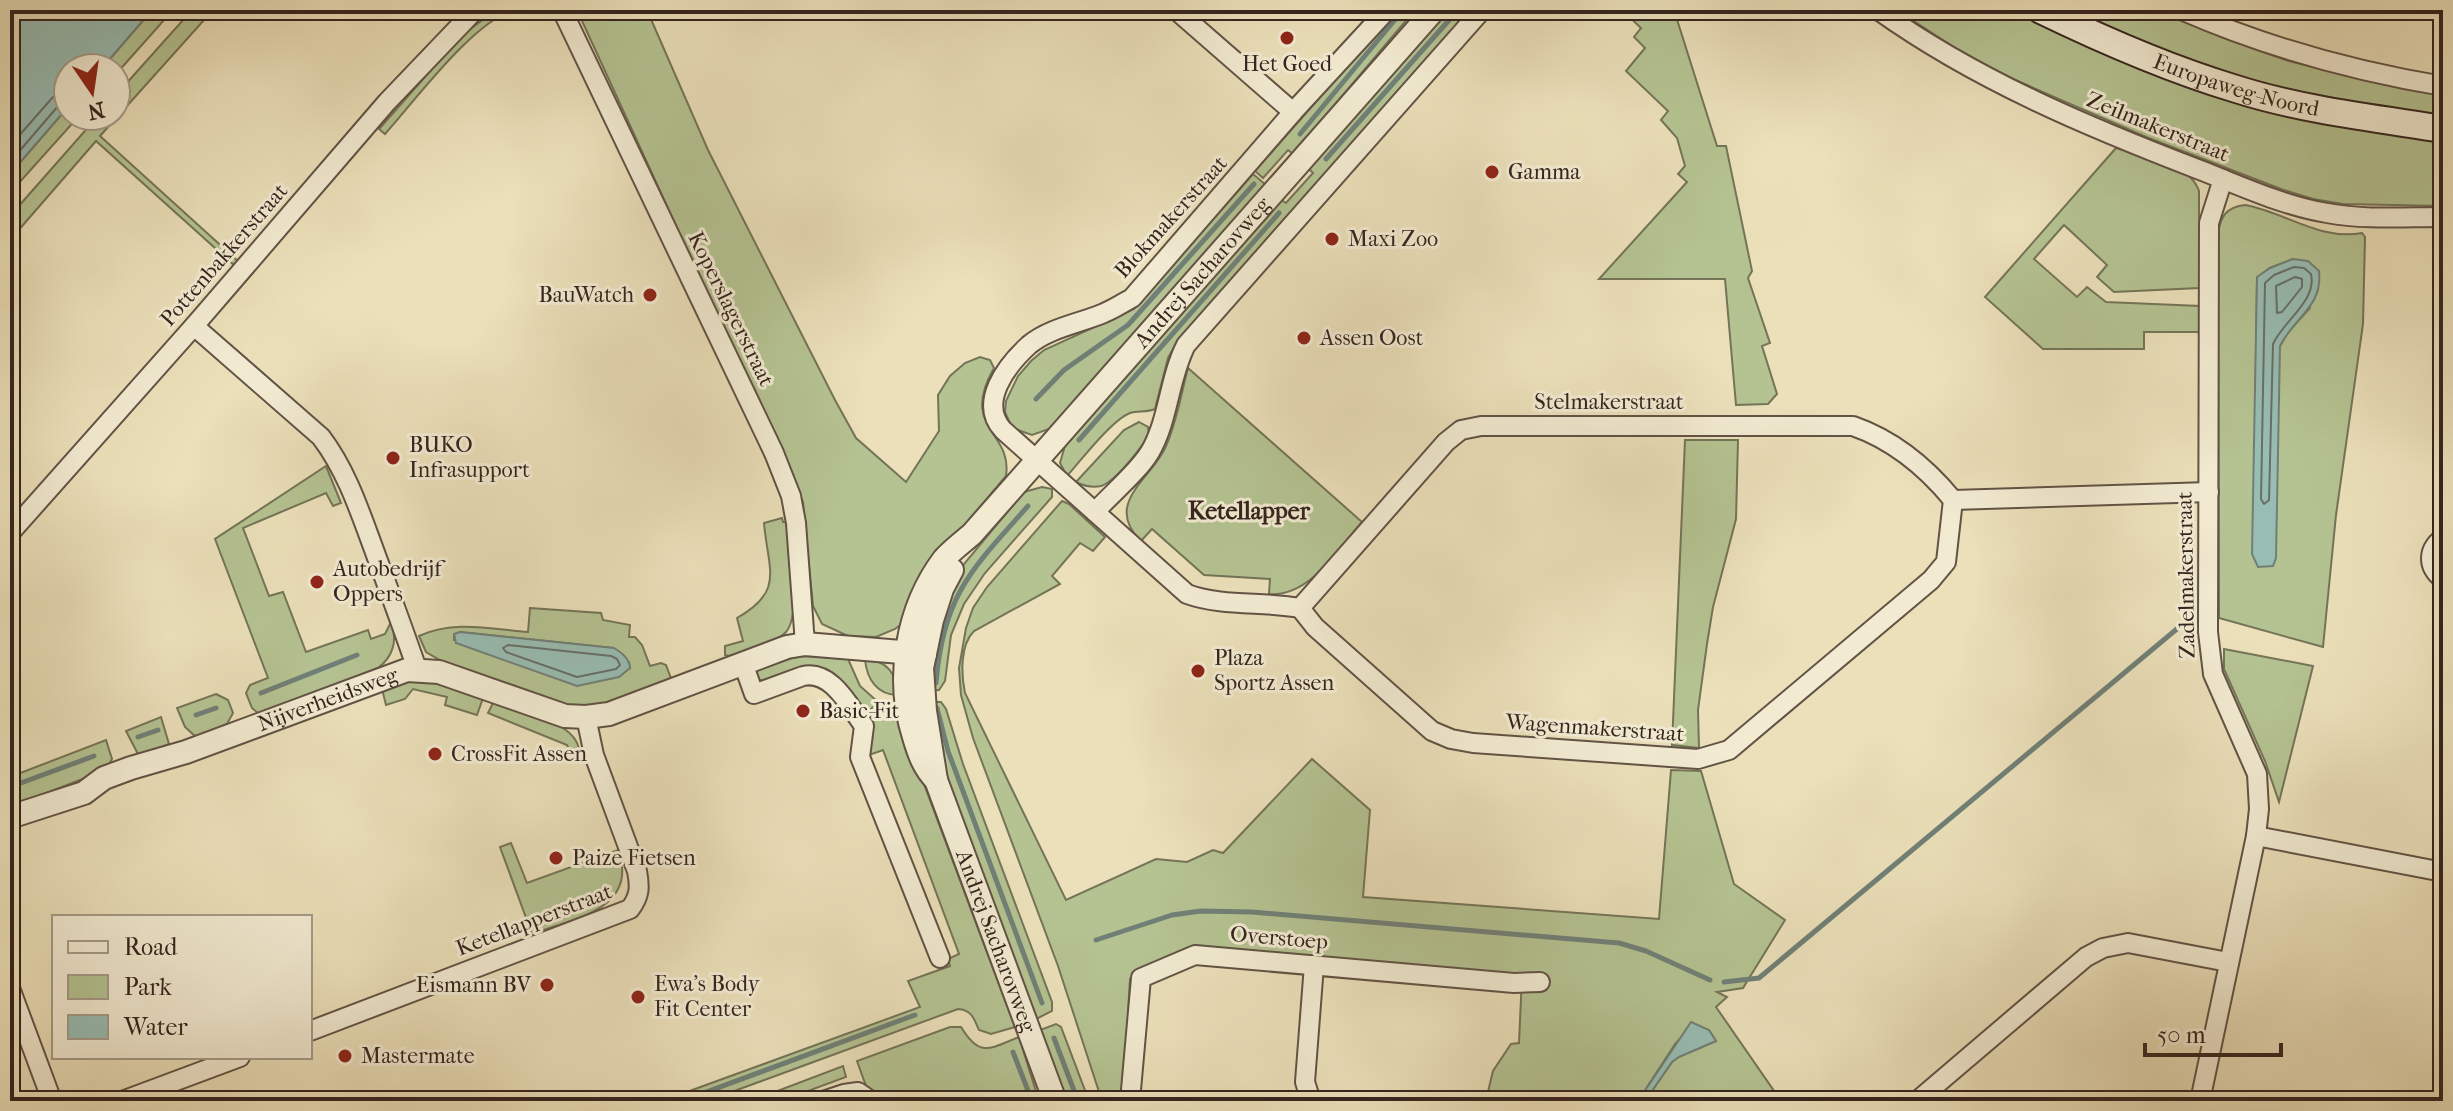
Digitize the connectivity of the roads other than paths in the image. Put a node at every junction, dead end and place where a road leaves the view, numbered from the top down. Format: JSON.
{"nodes":[{"id":1,"x":475,"y":10,"type":"edge"},
{"id":2,"x":562,"y":10,"type":"edge"},
{"id":3,"x":1176,"y":10,"type":"edge"},
{"id":4,"x":1387,"y":10,"type":"edge"},
{"id":5,"x":1434,"y":10,"type":"edge"},
{"id":6,"x":1482,"y":10,"type":"edge"},
{"id":7,"x":1878,"y":10,"type":"edge"},
{"id":8,"x":2041,"y":10,"type":"edge"},
{"id":9,"x":2181,"y":10,"type":"edge"},
{"id":10,"x":2443,"y":86,"type":"edge"},
{"id":11,"x":1293,"y":112,"type":"junction"},
{"id":12,"x":2443,"y":129,"type":"edge"},
{"id":13,"x":2223,"y":179,"type":"junction"},
{"id":14,"x":2443,"y":217,"type":"edge"},
{"id":15,"x":194,"y":326,"type":"junction"},
{"id":16,"x":1037,"y":461,"type":"junction"},
{"id":17,"x":2209,"y":492,"type":"junction"},
{"id":18,"x":1953,"y":500,"type":"junction"},
{"id":19,"x":1095,"y":512,"type":"junction"},
{"id":20,"x":10,"y":533,"type":"edge"},
{"id":21,"x":2443,"y":538,"type":"edge"},
{"id":22,"x":2443,"y":579,"type":"edge"},
{"id":23,"x":1300,"y":608,"type":"junction"},
{"id":24,"x":805,"y":644,"type":"junction"},
{"id":25,"x":916,"y":653,"type":"junction"},
{"id":26,"x":743,"y":663,"type":"junction"},
{"id":27,"x":417,"y":669,"type":"junction"},
{"id":28,"x":586,"y":717,"type":"junction"},
{"id":29,"x":10,"y":817,"type":"edge"},
{"id":30,"x":2256,"y":836,"type":"junction"},
{"id":31,"x":2443,"y":872,"type":"edge"},
{"id":32,"x":940,"y":958,"type":"dead end"},
{"id":33,"x":2228,"y":962,"type":"junction"},
{"id":34,"x":1314,"y":965,"type":"junction"},
{"id":35,"x":1540,"y":982,"type":"dead end"},
{"id":36,"x":10,"y":988,"type":"edge"},
{"id":37,"x":312,"y":1030,"type":"edge"},
{"id":38,"x":235,"y":1059,"type":"edge"},
{"id":39,"x":52,"y":1101,"type":"edge"},
{"id":40,"x":122,"y":1101,"type":"edge"},
{"id":41,"x":823,"y":1101,"type":"edge"},
{"id":42,"x":871,"y":1101,"type":"edge"},
{"id":43,"x":1055,"y":1101,"type":"edge"},
{"id":44,"x":1130,"y":1101,"type":"edge"},
{"id":45,"x":1311,"y":1101,"type":"edge"},
{"id":46,"x":1917,"y":1101,"type":"edge"},
{"id":47,"x":2200,"y":1101,"type":"edge"}],
"edges":[{"from":1,"to":15,"type":"street","name":"Pottenbakkerstraat"},
{"from":2,"to":24,"type":"street","name":"Koperslagerstraat"},
{"from":3,"to":11,"type":"street"},
{"from":4,"to":11,"type":"street","name":"Blokmakerstraat"},
{"from":5,"to":16,"type":"street","name":"Andrej Sacharovweg"},
{"from":6,"to":19,"type":"street"},
{"from":7,"to":13,"type":"street","name":"Zeilmakerstraat"},
{"from":8,"to":12,"type":"main road","name":"Europaweg-Noord"},
{"from":9,"to":10,"type":"street"},
{"from":11,"to":16,"type":"street","name":"Blokmakerstraat"},
{"from":13,"to":14,"type":"street","name":"Zeilmakerstraat"},
{"from":13,"to":17,"type":"street","name":"Zadelmakerstraat"},
{"from":15,"to":20,"type":"street","name":"Pottenbakkerstraat"},
{"from":15,"to":27,"type":"street"},
{"from":16,"to":19,"type":"street"},
{"from":16,"to":25,"type":"street","name":"Andrej Sacharovweg"},
{"from":17,"to":18,"type":"street"},
{"from":17,"to":30,"type":"street","name":"Zadelmakerstraat"},
{"from":18,"to":23,"type":"street","name":"Stelmakerstraat"},
{"from":18,"to":23,"type":"street","name":"Wagenmakerstraat"},
{"from":19,"to":23,"type":"street"},
{"from":21,"to":22,"type":"street"},
{"from":24,"to":25,"type":"street","name":"Nijverheidsweg"},
{"from":24,"to":26,"type":"street","name":"Nijverheidsweg"},
{"from":25,"to":43,"type":"street","name":"Andrej Sacharovweg"},
{"from":26,"to":28,"type":"street","name":"Nijverheidsweg"},
{"from":26,"to":32,"type":"street"},
{"from":27,"to":28,"type":"street","name":"Nijverheidsweg"},
{"from":27,"to":29,"type":"street","name":"Nijverheidsweg"},
{"from":28,"to":37,"type":"street","name":"Ketellapperstraat"},
{"from":30,"to":31,"type":"street"},
{"from":30,"to":33,"type":"street","name":"Zadelmakerstraat"},
{"from":33,"to":46,"type":"street"},
{"from":33,"to":47,"type":"street","name":"Zadelmakerstraat"},
{"from":34,"to":35,"type":"street","name":"Overstoep"},
{"from":34,"to":44,"type":"street","name":"Overstoep"},
{"from":34,"to":45,"type":"street"},
{"from":36,"to":39,"type":"street"},
{"from":38,"to":40,"type":"street"},
{"from":41,"to":42,"type":"street"}]}
